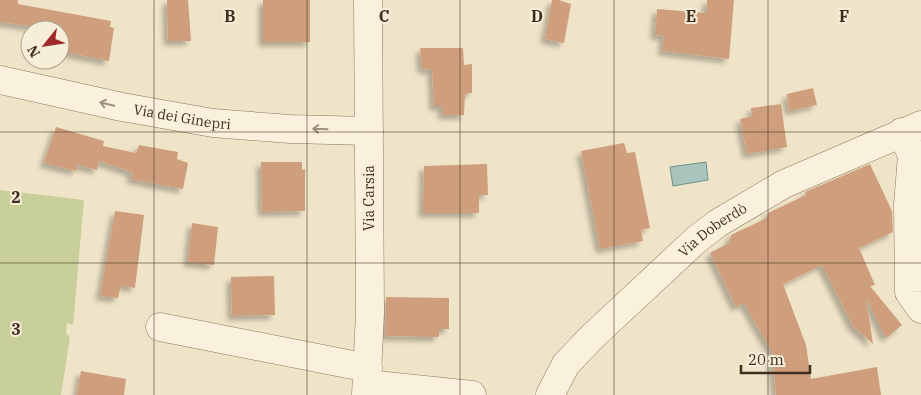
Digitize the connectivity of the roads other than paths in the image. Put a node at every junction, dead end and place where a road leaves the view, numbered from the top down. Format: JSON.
{"nodes":[{"id":1,"x":368,"y":0,"type":"edge"},
{"id":2,"x":0,"y":80,"type":"edge"},
{"id":3,"x":912,"y":128,"type":"edge"},
{"id":4,"x":369,"y":131,"type":"junction"},
{"id":5,"x":921,"y":309,"type":"edge"},
{"id":6,"x":160,"y":327,"type":"dead end"},
{"id":7,"x":367,"y":382,"type":"edge"},
{"id":8,"x":472,"y":395,"type":"edge"},
{"id":9,"x":550,"y":395,"type":"edge"}],
"edges":[{"from":1,"to":4,"type":"street","name":"Via Carsia"},
{"from":4,"to":2,"type":"street","name":"Via dei Ginepri","one_way":true},
{"from":3,"to":5,"type":"street"},
{"from":3,"to":9,"type":"street","name":"Via Doberdò"},
{"from":4,"to":7,"type":"street","name":"Via Carsia"},
{"from":6,"to":7,"type":"street"},
{"from":7,"to":8,"type":"street"}]}
